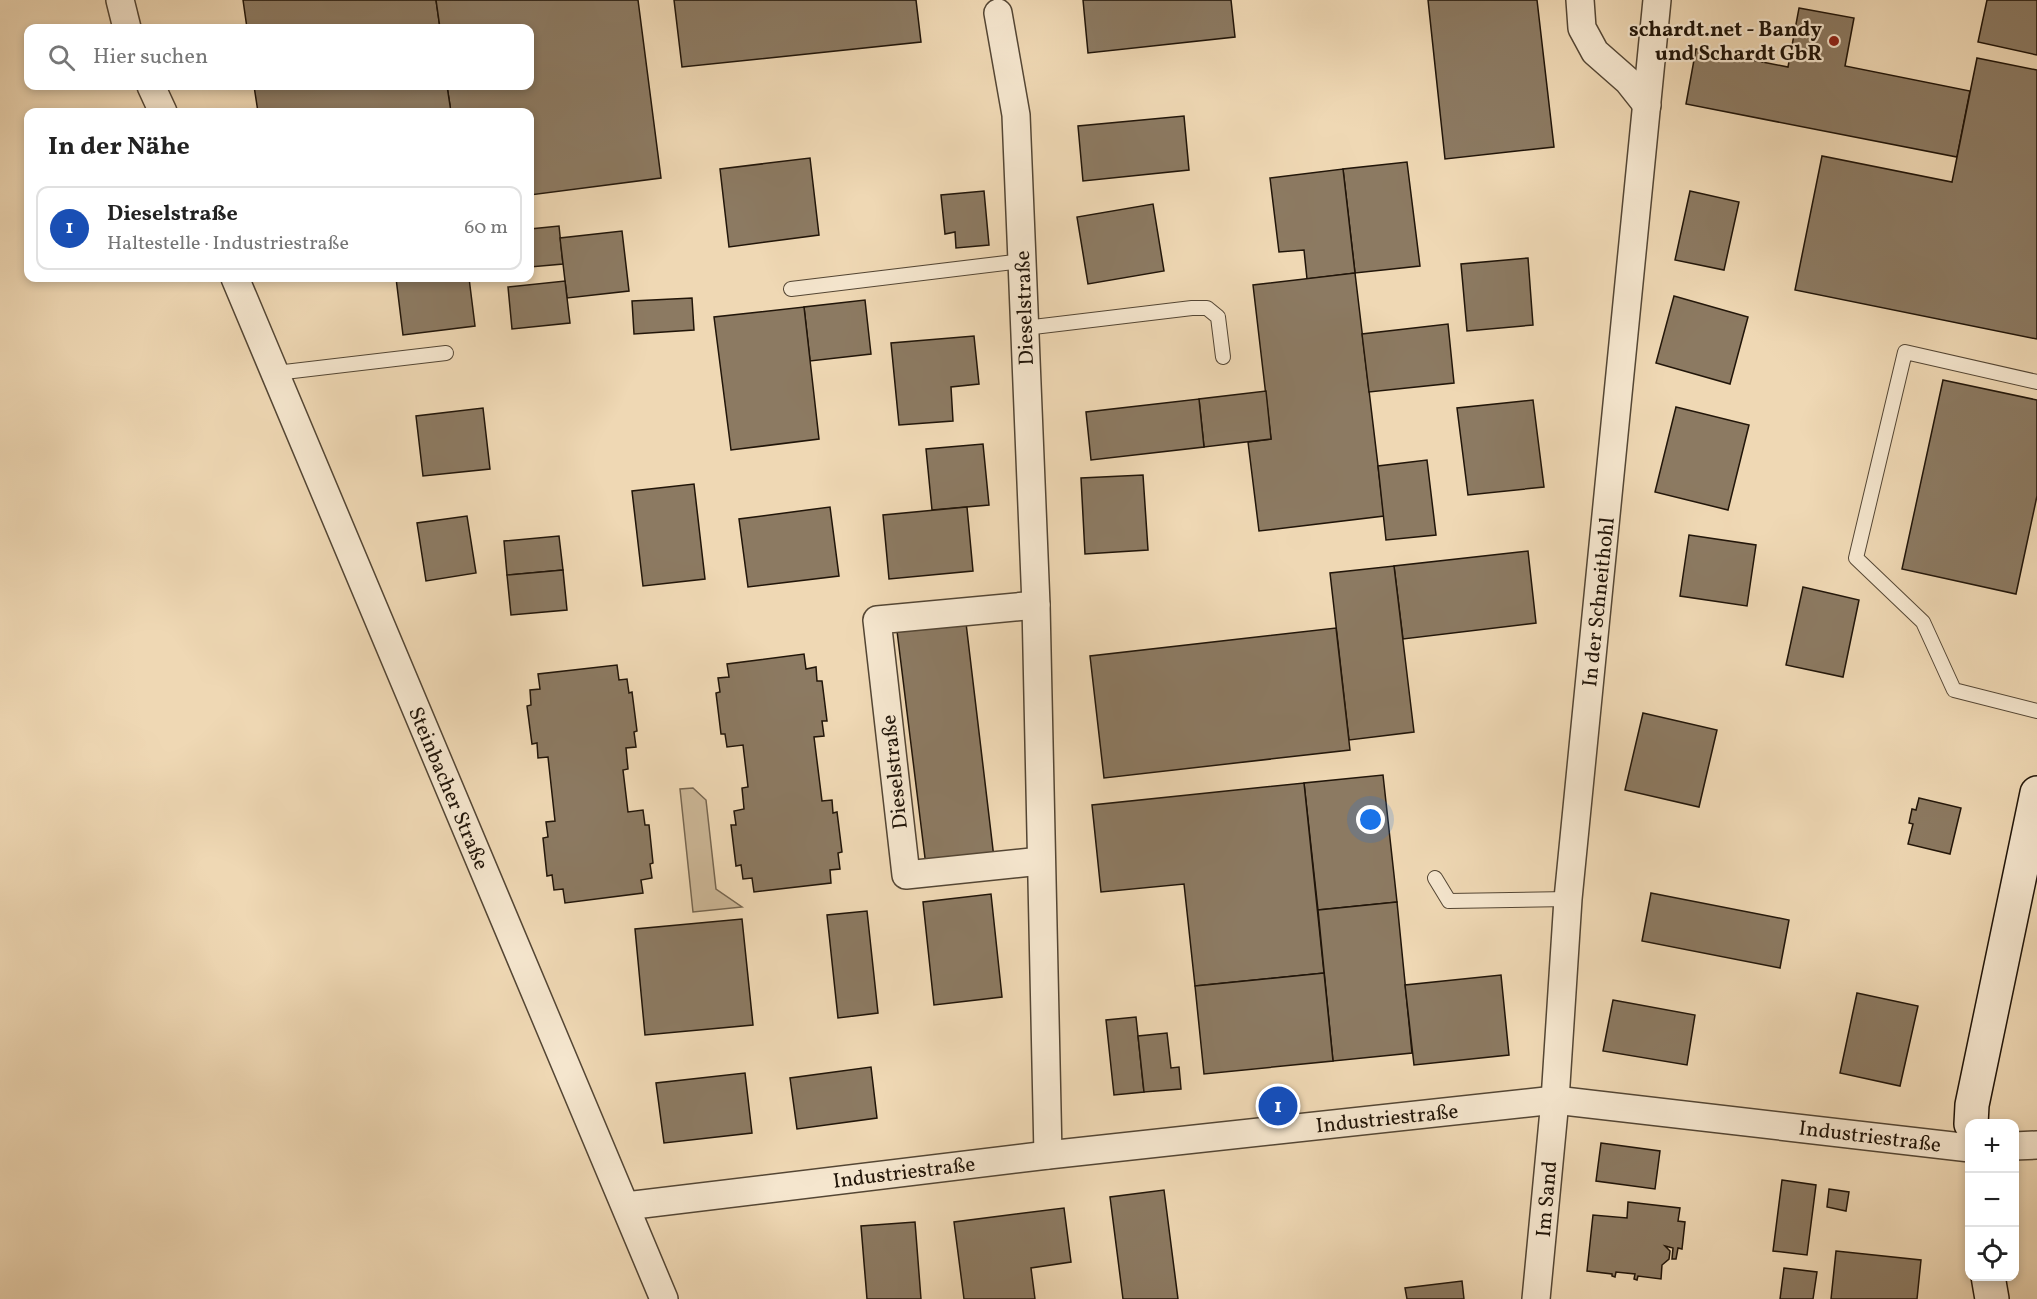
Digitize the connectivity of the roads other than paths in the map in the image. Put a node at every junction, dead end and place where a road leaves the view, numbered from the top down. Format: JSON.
{"nodes":[{"id":1,"x":120,"y":0,"type":"edge"},
{"id":2,"x":1580,"y":0,"type":"edge"},
{"id":3,"x":1657,"y":0,"type":"edge"},
{"id":4,"x":999,"y":13,"type":"dead end"},
{"id":5,"x":126,"y":24,"type":"edge"},
{"id":6,"x":153,"y":90,"type":"edge"},
{"id":7,"x":1647,"y":105,"type":"junction"},
{"id":8,"x":161,"y":108,"type":"edge"},
{"id":9,"x":1022,"y":261,"type":"junction"},
{"id":10,"x":237,"y":282,"type":"edge"},
{"id":11,"x":790,"y":289,"type":"dead end"},
{"id":12,"x":1025,"y":328,"type":"junction"},
{"id":13,"x":446,"y":353,"type":"dead end"},
{"id":14,"x":1223,"y":357,"type":"dead end"},
{"id":15,"x":276,"y":373,"type":"junction"},
{"id":16,"x":2037,"y":382,"type":"edge"},
{"id":17,"x":1036,"y":605,"type":"junction"},
{"id":18,"x":2037,"y":711,"type":"edge"},
{"id":19,"x":2037,"y":792,"type":"edge"},
{"id":20,"x":2031,"y":851,"type":"edge"},
{"id":21,"x":1041,"y":861,"type":"junction"},
{"id":22,"x":1435,"y":878,"type":"dead end"},
{"id":23,"x":1568,"y":899,"type":"junction"},
{"id":24,"x":1555,"y":1100,"type":"junction"},
{"id":25,"x":1971,"y":1119,"type":"edge"},
{"id":26,"x":2037,"y":1145,"type":"edge"},
{"id":27,"x":2019,"y":1146,"type":"edge"},
{"id":28,"x":1965,"y":1148,"type":"edge"},
{"id":29,"x":1048,"y":1155,"type":"junction"},
{"id":30,"x":626,"y":1206,"type":"junction"},
{"id":31,"x":1989,"y":1281,"type":"edge"},
{"id":32,"x":664,"y":1299,"type":"edge"},
{"id":33,"x":1536,"y":1299,"type":"edge"},
{"id":34,"x":1992,"y":1299,"type":"edge"}],
"edges":[{"from":1,"to":5,"type":"street"},
{"from":2,"to":7,"type":"street"},
{"from":3,"to":7,"type":"street","name":"In der Schneithohl"},
{"from":4,"to":9,"type":"street","name":"Dieselstraße"},
{"from":6,"to":8,"type":"street"},
{"from":7,"to":23,"type":"street","name":"In der Schneithohl"},
{"from":9,"to":11,"type":"lane"},
{"from":9,"to":12,"type":"street","name":"Dieselstraße"},
{"from":10,"to":15,"type":"street","name":"Steinbacher Straße"},
{"from":12,"to":14,"type":"lane"},
{"from":12,"to":17,"type":"street","name":"Dieselstraße"},
{"from":13,"to":15,"type":"lane"},
{"from":15,"to":30,"type":"street","name":"Steinbacher Straße"},
{"from":16,"to":18,"type":"lane"},
{"from":17,"to":21,"type":"street","name":"Dieselstraße"},
{"from":17,"to":21,"type":"street","name":"Dieselstraße"},
{"from":19,"to":20,"type":"street"},
{"from":20,"to":25,"type":"street"},
{"from":21,"to":29,"type":"street","name":"Dieselstraße"},
{"from":22,"to":23,"type":"lane"},
{"from":23,"to":24,"type":"street","name":"In der Schneithohl"},
{"from":24,"to":28,"type":"street","name":"Industriestraße"},
{"from":24,"to":29,"type":"street","name":"Industriestraße"},
{"from":24,"to":33,"type":"street","name":"Im Sand"},
{"from":26,"to":27,"type":"street"},
{"from":29,"to":30,"type":"street","name":"Industriestraße"},
{"from":30,"to":32,"type":"street","name":"Steinbacher Straße"},
{"from":31,"to":34,"type":"street"}]}
